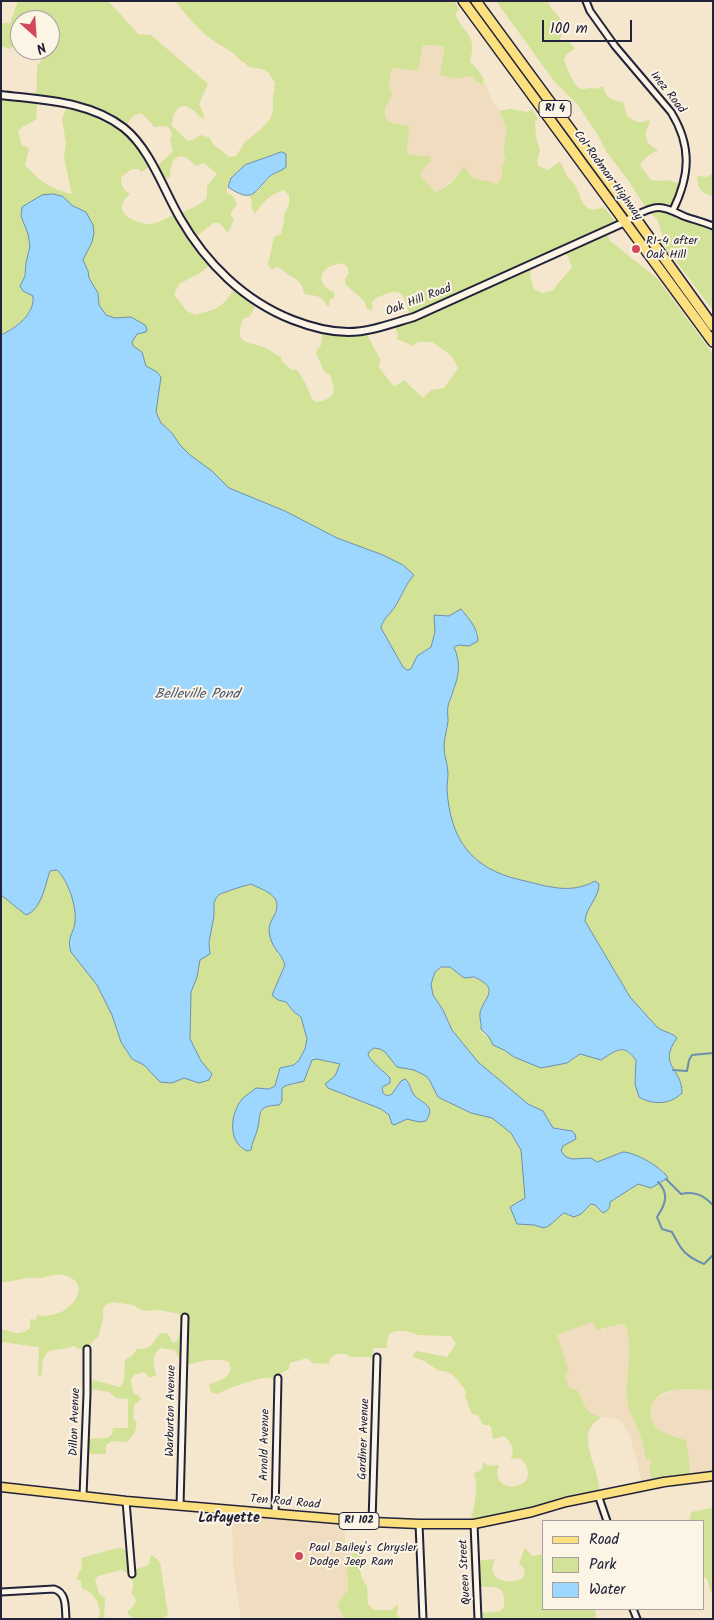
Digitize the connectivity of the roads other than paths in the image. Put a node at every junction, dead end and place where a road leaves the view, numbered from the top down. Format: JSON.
{"nodes":[{"id":1,"x":463,"y":1,"type":"edge"},
{"id":2,"x":476,"y":1,"type":"edge"},
{"id":3,"x":586,"y":1,"type":"edge"},
{"id":4,"x":1,"y":95,"type":"edge"},
{"id":5,"x":673,"y":210,"type":"junction"},
{"id":6,"x":634,"y":216,"type":"junction"},
{"id":7,"x":625,"y":222,"type":"junction"},
{"id":8,"x":713,"y":226,"type":"edge"},
{"id":9,"x":713,"y":326,"type":"edge"},
{"id":10,"x":713,"y":342,"type":"edge"},
{"id":11,"x":185,"y":1318,"type":"dead end"},
{"id":12,"x":87,"y":1349,"type":"dead end"},
{"id":13,"x":377,"y":1356,"type":"dead end"},
{"id":14,"x":278,"y":1378,"type":"dead end"},
{"id":15,"x":713,"y":1476,"type":"edge"},
{"id":16,"x":1,"y":1487,"type":"edge"},
{"id":17,"x":598,"y":1495,"type":"junction"},
{"id":18,"x":83,"y":1496,"type":"junction"},
{"id":19,"x":126,"y":1501,"type":"junction"},
{"id":20,"x":180,"y":1506,"type":"junction"},
{"id":21,"x":275,"y":1513,"type":"junction"},
{"id":22,"x":607,"y":1520,"type":"edge"},
{"id":23,"x":372,"y":1522,"type":"junction"},
{"id":24,"x":419,"y":1524,"type":"junction"},
{"id":25,"x":474,"y":1524,"type":"junction"},
{"id":26,"x":132,"y":1574,"type":"dead end"},
{"id":27,"x":1,"y":1592,"type":"edge"},
{"id":28,"x":66,"y":1619,"type":"edge"},
{"id":29,"x":423,"y":1619,"type":"edge"},
{"id":30,"x":478,"y":1619,"type":"edge"}],
"edges":[{"from":1,"to":7,"type":"highway","name":"Col Rodman Highway","number":"RI 4"},
{"from":2,"to":6,"type":"highway","name":"Col Rodman Highway","number":"RI 4"},
{"from":3,"to":5,"type":"street","name":"Inez Road"},
{"from":4,"to":7,"type":"street","name":"Oak Hill Road"},
{"from":5,"to":6,"type":"street","name":"Oak Hill Road"},
{"from":5,"to":8,"type":"street","name":"Oak Hill Road"},
{"from":6,"to":7,"type":"street","name":"Oak Hill Road"},
{"from":6,"to":9,"type":"highway","name":"Col Rodman Highway","number":"RI 4"},
{"from":7,"to":10,"type":"highway","name":"Col Rodman Highway","number":"RI 4"},
{"from":11,"to":20,"type":"street","name":"Warburton Avenue"},
{"from":12,"to":18,"type":"street","name":"Dillon Avenue"},
{"from":13,"to":23,"type":"street","name":"Gardiner Avenue"},
{"from":14,"to":21,"type":"street","name":"Arnold Avenue"},
{"from":15,"to":17,"type":"main road","name":"Ten Rod Road","number":"RI 102"},
{"from":16,"to":18,"type":"main road","name":"Ten Rod Road","number":"RI 102"},
{"from":17,"to":22,"type":"street"},
{"from":17,"to":25,"type":"main road","name":"Ten Rod Road","number":"RI 102"},
{"from":18,"to":19,"type":"main road","name":"Ten Rod Road","number":"RI 102"},
{"from":19,"to":20,"type":"main road","name":"Ten Rod Road","number":"RI 102"},
{"from":19,"to":26,"type":"street"},
{"from":20,"to":21,"type":"main road","name":"Ten Rod Road","number":"RI 102"},
{"from":21,"to":23,"type":"main road","name":"Ten Rod Road","number":"RI 102"},
{"from":23,"to":24,"type":"main road","name":"Ten Rod Road","number":"RI 102"},
{"from":24,"to":25,"type":"main road","name":"Ten Rod Road","number":"RI 102"},
{"from":24,"to":29,"type":"street"},
{"from":25,"to":30,"type":"street","name":"Queen Street"},
{"from":27,"to":28,"type":"street"}]}
